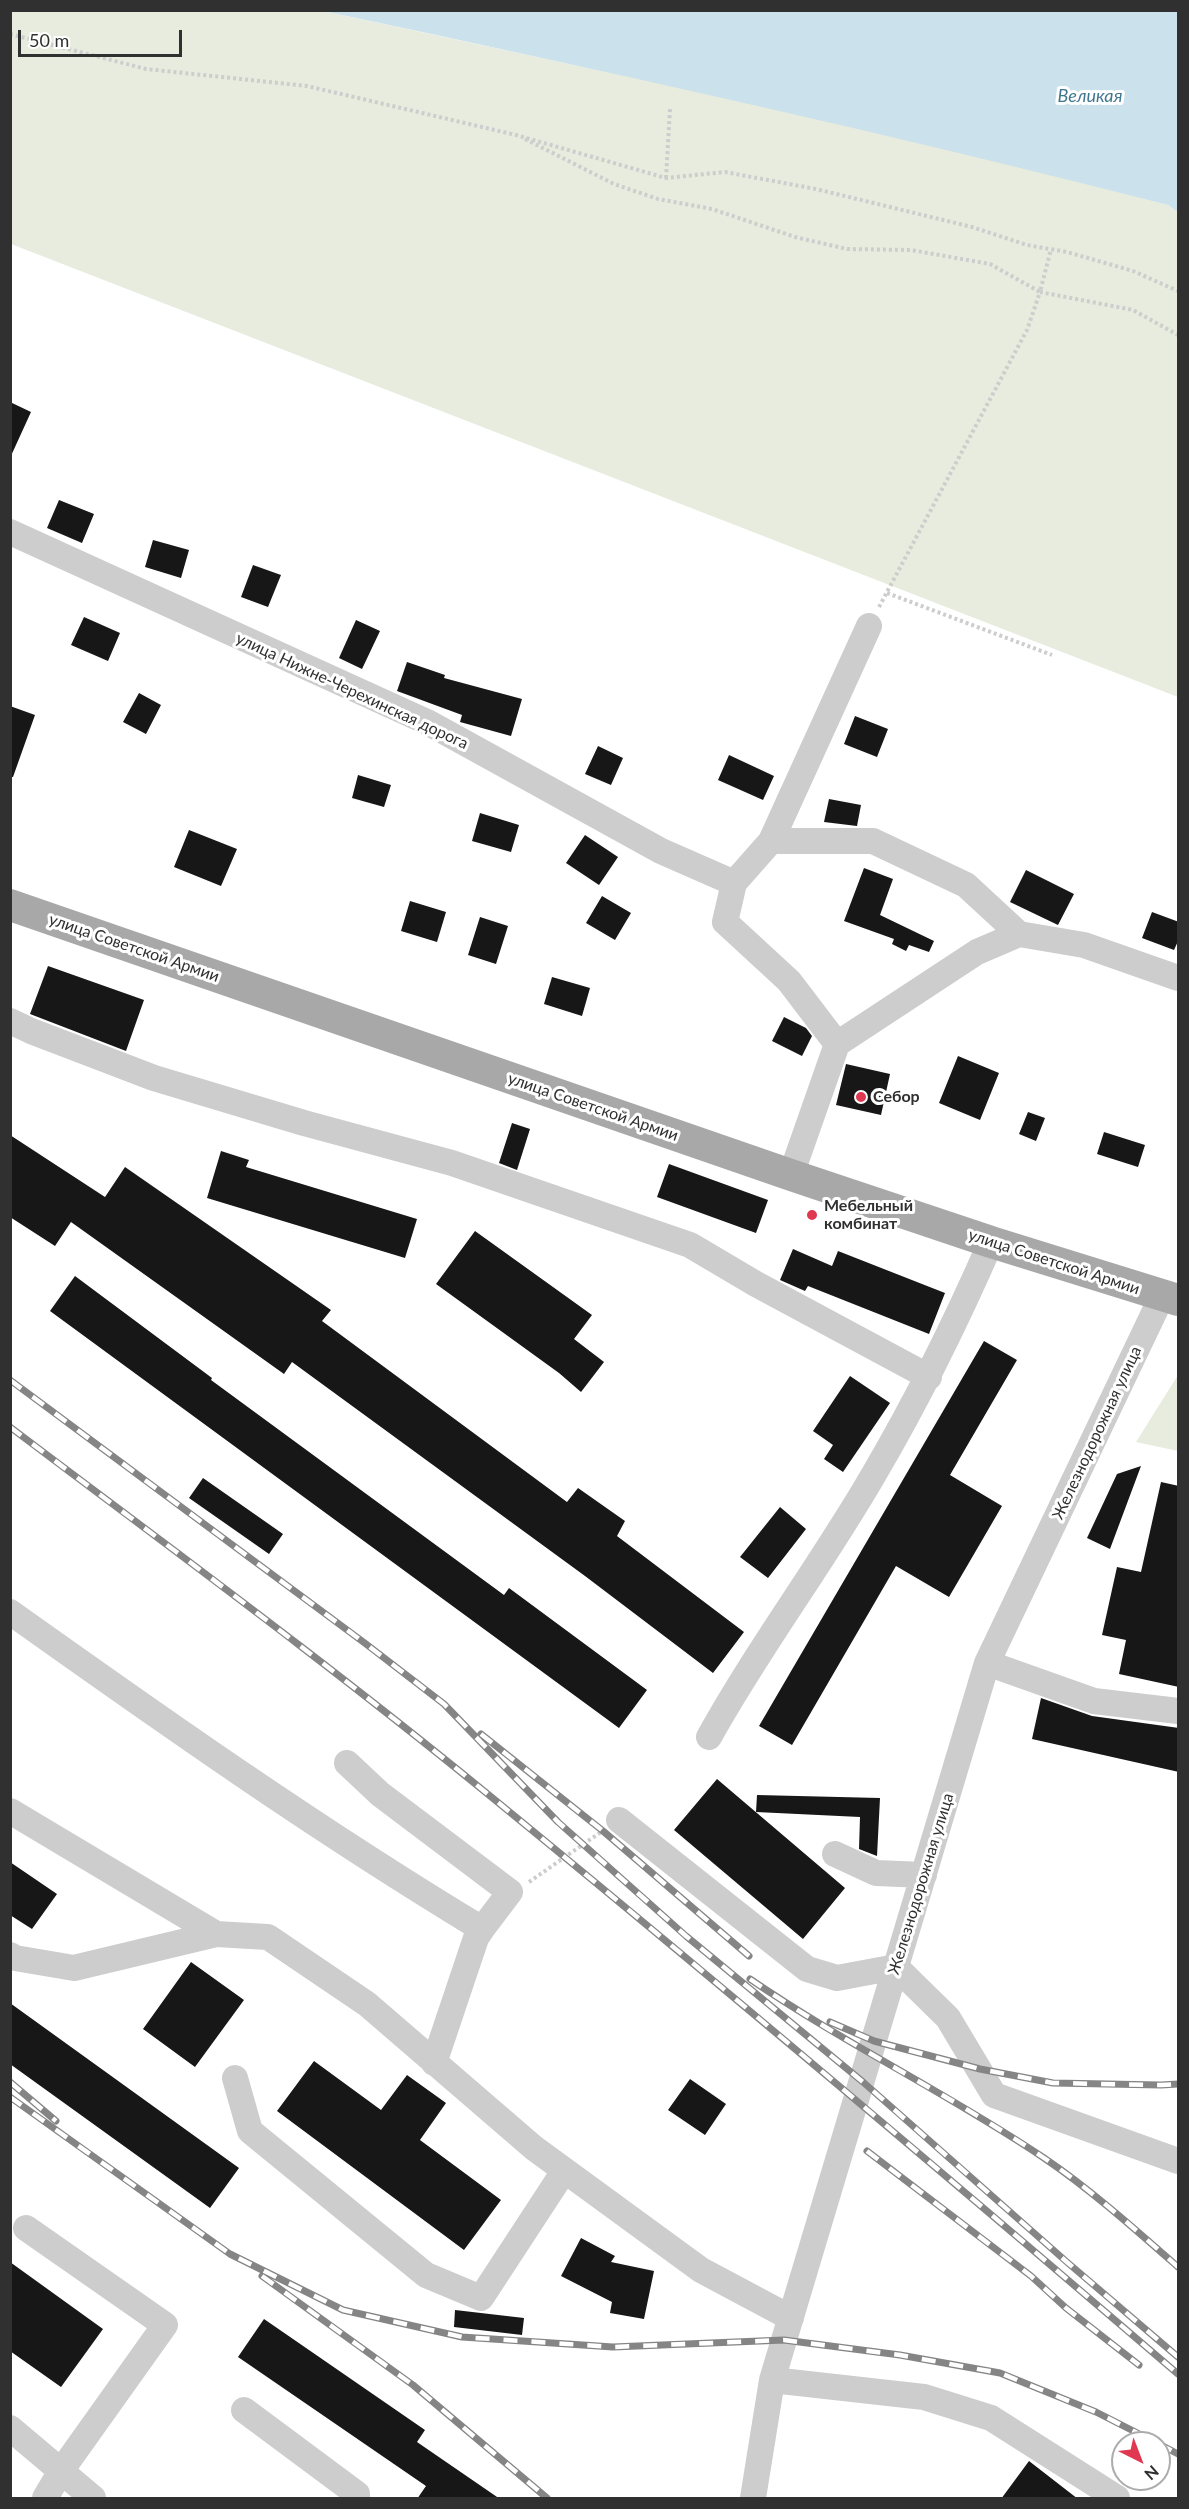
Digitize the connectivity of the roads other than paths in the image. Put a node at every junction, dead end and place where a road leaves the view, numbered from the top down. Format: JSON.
{"nodes":[{"id":1,"x":10,"y":532,"type":"edge"},
{"id":2,"x":869,"y":626,"type":"road end"},
{"id":3,"x":771,"y":841,"type":"junction"},
{"id":4,"x":734,"y":883,"type":"junction"},
{"id":5,"x":10,"y":905,"type":"edge"},
{"id":6,"x":1019,"y":934,"type":"junction"},
{"id":7,"x":1179,"y":978,"type":"edge"},
{"id":8,"x":10,"y":1021,"type":"edge"},
{"id":9,"x":837,"y":1044,"type":"junction"},
{"id":10,"x":791,"y":1175,"type":"junction"},
{"id":11,"x":991,"y":1242,"type":"junction"},
{"id":12,"x":1171,"y":1298,"type":"edge"},
{"id":13,"x":929,"y":1377,"type":"junction"},
{"id":14,"x":10,"y":1612,"type":"edge"},
{"id":15,"x":987,"y":1663,"type":"junction"},
{"id":16,"x":1179,"y":1711,"type":"edge"},
{"id":17,"x":709,"y":1737,"type":"dead end"},
{"id":18,"x":347,"y":1763,"type":"dead end"},
{"id":19,"x":10,"y":1811,"type":"edge"},
{"id":20,"x":620,"y":1820,"type":"road end"},
{"id":21,"x":835,"y":1854,"type":"dead end"},
{"id":22,"x":924,"y":1875,"type":"junction"},
{"id":23,"x":482,"y":1929,"type":"junction"},
{"id":24,"x":216,"y":1934,"type":"junction"},
{"id":25,"x":12,"y":1959,"type":"edge"},
{"id":26,"x":896,"y":1967,"type":"junction"},
{"id":27,"x":434,"y":2063,"type":"junction"},
{"id":28,"x":235,"y":2078,"type":"dead end"},
{"id":29,"x":1179,"y":2161,"type":"edge"},
{"id":30,"x":564,"y":2171,"type":"junction"},
{"id":31,"x":26,"y":2228,"type":"dead end"},
{"id":32,"x":791,"y":2318,"type":"junction"},
{"id":33,"x":772,"y":2380,"type":"junction"},
{"id":34,"x":244,"y":2410,"type":"dead end"},
{"id":35,"x":10,"y":2428,"type":"edge"},
{"id":36,"x":61,"y":2471,"type":"junction"},
{"id":37,"x":45,"y":2499,"type":"edge"},
{"id":38,"x":93,"y":2499,"type":"edge"},
{"id":39,"x":357,"y":2499,"type":"edge"},
{"id":40,"x":753,"y":2499,"type":"edge"},
{"id":41,"x":1117,"y":2499,"type":"edge"}],
"edges":[{"from":1,"to":4,"type":"street","name":"улица Нижне-Черехинская дорога"},
{"from":2,"to":3,"type":"street"},
{"from":3,"to":4,"type":"street"},
{"from":3,"to":6,"type":"street"},
{"from":4,"to":9,"type":"street"},
{"from":5,"to":10,"type":"main road","name":"улица Советской Армии"},
{"from":6,"to":7,"type":"street"},
{"from":6,"to":9,"type":"street"},
{"from":8,"to":13,"type":"street"},
{"from":9,"to":10,"type":"street"},
{"from":10,"to":11,"type":"main road","name":"улица Советской Армии"},
{"from":11,"to":12,"type":"main road","name":"улица Советской Армии"},
{"from":11,"to":13,"type":"street"},
{"from":12,"to":15,"type":"street","name":"Железнодорожная улица"},
{"from":13,"to":17,"type":"street"},
{"from":14,"to":23,"type":"street"},
{"from":15,"to":16,"type":"street"},
{"from":15,"to":22,"type":"street","name":"Железнодорожная улица"},
{"from":18,"to":23,"type":"street"},
{"from":19,"to":24,"type":"street"},
{"from":20,"to":26,"type":"street"},
{"from":21,"to":22,"type":"street"},
{"from":22,"to":26,"type":"street","name":"Железнодорожная улица"},
{"from":23,"to":27,"type":"street"},
{"from":24,"to":25,"type":"street"},
{"from":24,"to":27,"type":"street"},
{"from":26,"to":29,"type":"street"},
{"from":26,"to":32,"type":"street","name":"Железнодорожная улица"},
{"from":27,"to":30,"type":"street"},
{"from":28,"to":30,"type":"street"},
{"from":30,"to":32,"type":"street"},
{"from":31,"to":36,"type":"street"},
{"from":32,"to":33,"type":"street","name":"Железнодорожная улица"},
{"from":33,"to":40,"type":"street","name":"Железнодорожная улица"},
{"from":33,"to":41,"type":"street"},
{"from":34,"to":39,"type":"street"},
{"from":35,"to":36,"type":"street"},
{"from":36,"to":37,"type":"street"},
{"from":36,"to":38,"type":"street"}]}
